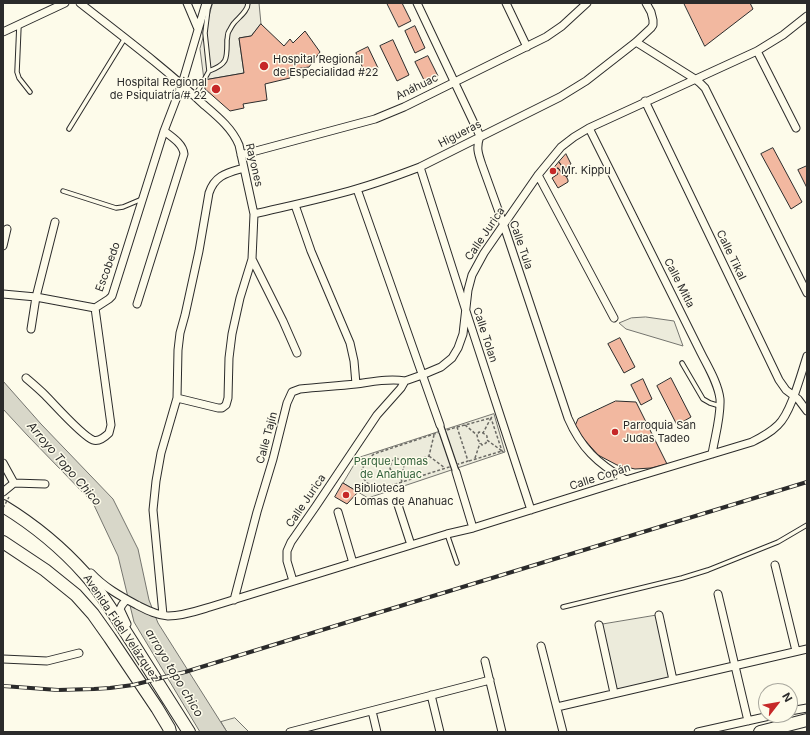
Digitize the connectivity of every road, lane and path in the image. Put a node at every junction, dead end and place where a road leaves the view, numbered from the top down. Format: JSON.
{"nodes":[{"id":1,"x":64,"y":3,"type":"edge"},
{"id":2,"x":80,"y":3,"type":"edge"},
{"id":3,"x":186,"y":3,"type":"edge"},
{"id":4,"x":206,"y":3,"type":"edge"},
{"id":5,"x":210,"y":3,"type":"edge"},
{"id":6,"x":248,"y":3,"type":"edge"},
{"id":7,"x":417,"y":3,"type":"edge"},
{"id":8,"x":506,"y":3,"type":"edge"},
{"id":9,"x":587,"y":3,"type":"edge"},
{"id":10,"x":646,"y":3,"type":"edge"},
{"id":11,"x":578,"y":6,"type":"edge"},
{"id":12,"x":807,"y":17,"type":"edge"},
{"id":13,"x":19,"y":24,"type":"junction"},
{"id":14,"x":198,"y":29,"type":"junction"},
{"id":15,"x":3,"y":32,"type":"edge"},
{"id":16,"x":125,"y":38,"type":"junction"},
{"id":17,"x":636,"y":42,"type":"junction"},
{"id":18,"x":527,"y":47,"type":"junction"},
{"id":19,"x":757,"y":51,"type":"junction"},
{"id":20,"x":209,"y":71,"type":"junction"},
{"id":21,"x":695,"y":79,"type":"junction"},
{"id":22,"x":454,"y":81,"type":"junction"},
{"id":23,"x":182,"y":84,"type":"junction"},
{"id":24,"x":30,"y":92,"type":"dead end"},
{"id":25,"x":195,"y":96,"type":"junction"},
{"id":26,"x":646,"y":101,"type":"junction"},
{"id":27,"x":589,"y":128,"type":"junction"},
{"id":28,"x":796,"y":128,"type":"dead end"},
{"id":29,"x":69,"y":129,"type":"dead end"},
{"id":30,"x":164,"y":131,"type":"junction"},
{"id":31,"x":480,"y":136,"type":"junction"},
{"id":32,"x":241,"y":155,"type":"junction"},
{"id":33,"x":420,"y":166,"type":"junction"},
{"id":34,"x":244,"y":168,"type":"junction"},
{"id":35,"x":538,"y":175,"type":"junction"},
{"id":36,"x":357,"y":189,"type":"junction"},
{"id":37,"x":63,"y":191,"type":"dead end"},
{"id":38,"x":143,"y":198,"type":"junction"},
{"id":39,"x":295,"y":205,"type":"junction"},
{"id":40,"x":254,"y":214,"type":"junction"},
{"id":41,"x":55,"y":222,"type":"dead end"},
{"id":42,"x":504,"y":226,"type":"junction"},
{"id":43,"x":7,"y":229,"type":"dead end"},
{"id":44,"x":3,"y":246,"type":"edge"},
{"id":45,"x":252,"y":259,"type":"junction"},
{"id":46,"x":807,"y":293,"type":"edge"},
{"id":47,"x":3,"y":294,"type":"edge"},
{"id":48,"x":36,"y":297,"type":"junction"},
{"id":49,"x":138,"y":304,"type":"dead end"},
{"id":50,"x":95,"y":308,"type":"junction"},
{"id":51,"x":466,"y":311,"type":"junction"},
{"id":52,"x":614,"y":318,"type":"dead end"},
{"id":53,"x":31,"y":329,"type":"dead end"},
{"id":54,"x":297,"y":353,"type":"dead end"},
{"id":55,"x":807,"y":356,"type":"edge"},
{"id":56,"x":682,"y":363,"type":"dead end"},
{"id":57,"x":422,"y":375,"type":"junction"},
{"id":58,"x":26,"y":378,"type":"dead end"},
{"id":59,"x":405,"y":381,"type":"junction"},
{"id":60,"x":356,"y":384,"type":"junction"},
{"id":61,"x":794,"y":395,"type":"junction"},
{"id":62,"x":177,"y":398,"type":"junction"},
{"id":63,"x":720,"y":406,"type":"junction"},
{"id":64,"x":807,"y":411,"type":"edge"},
{"id":65,"x":465,"y":425,"type":"junction"},
{"id":66,"x":457,"y":427,"type":"junction"},
{"id":67,"x":441,"y":428,"type":"junction"},
{"id":68,"x":483,"y":433,"type":"junction"},
{"id":69,"x":434,"y":434,"type":"junction"},
{"id":70,"x":477,"y":435,"type":"junction"},
{"id":71,"x":487,"y":440,"type":"junction"},
{"id":72,"x":480,"y":443,"type":"junction"},
{"id":73,"x":712,"y":454,"type":"junction"},
{"id":74,"x":349,"y":456,"type":"junction"},
{"id":75,"x":429,"y":456,"type":"junction"},
{"id":76,"x":368,"y":459,"type":"junction"},
{"id":77,"x":475,"y":459,"type":"junction"},
{"id":78,"x":468,"y":461,"type":"junction"},
{"id":79,"x":3,"y":463,"type":"edge"},
{"id":80,"x":391,"y":463,"type":"junction"},
{"id":81,"x":404,"y":464,"type":"junction"},
{"id":82,"x":445,"y":468,"type":"junction"},
{"id":83,"x":455,"y":469,"type":"junction"},
{"id":84,"x":400,"y":473,"type":"junction"},
{"id":85,"x":626,"y":480,"type":"junction"},
{"id":86,"x":402,"y":482,"type":"junction"},
{"id":87,"x":14,"y":483,"type":"junction"},
{"id":88,"x":44,"y":484,"type":"dead end"},
{"id":89,"x":3,"y":492,"type":"edge"},
{"id":90,"x":5,"y":504,"type":"edge"},
{"id":91,"x":398,"y":505,"type":"dead end"},
{"id":92,"x":531,"y":510,"type":"junction"},
{"id":93,"x":338,"y":512,"type":"dead end"},
{"id":94,"x":807,"y":524,"type":"edge"},
{"id":95,"x":473,"y":528,"type":"junction"},
{"id":96,"x":447,"y":534,"type":"junction"},
{"id":97,"x":50,"y":539,"type":"junction"},
{"id":98,"x":3,"y":542,"type":"edge"},
{"id":99,"x":410,"y":545,"type":"junction"},
{"id":100,"x":353,"y":563,"type":"junction"},
{"id":101,"x":457,"y":563,"type":"dead end"},
{"id":102,"x":775,"y":565,"type":"dead end"},
{"id":103,"x":293,"y":581,"type":"junction"},
{"id":104,"x":718,"y":594,"type":"dead end"},
{"id":105,"x":128,"y":600,"type":"junction"},
{"id":106,"x":234,"y":600,"type":"junction"},
{"id":107,"x":563,"y":607,"type":"dead end"},
{"id":108,"x":163,"y":615,"type":"junction"},
{"id":109,"x":659,"y":615,"type":"dead end"},
{"id":110,"x":600,"y":625,"type":"dead end"},
{"id":111,"x":541,"y":646,"type":"dead end"},
{"id":112,"x":807,"y":649,"type":"edge"},
{"id":113,"x":796,"y":651,"type":"junction"},
{"id":114,"x":79,"y":653,"type":"dead end"},
{"id":115,"x":3,"y":660,"type":"edge"},
{"id":116,"x":485,"y":661,"type":"dead end"},
{"id":117,"x":146,"y":664,"type":"junction"},
{"id":118,"x":734,"y":666,"type":"junction"},
{"id":119,"x":490,"y":680,"type":"junction"},
{"id":120,"x":673,"y":680,"type":"junction"},
{"id":121,"x":614,"y":693,"type":"junction"},
{"id":122,"x":431,"y":695,"type":"junction"},
{"id":123,"x":557,"y":707,"type":"junction"},
{"id":124,"x":372,"y":711,"type":"junction"},
{"id":125,"x":758,"y":719,"type":"edge"},
{"id":126,"x":807,"y":720,"type":"edge"},
{"id":127,"x":748,"y":721,"type":"junction"},
{"id":128,"x":314,"y":729,"type":"edge"},
{"id":129,"x":170,"y":731,"type":"edge"},
{"id":130,"x":188,"y":732,"type":"edge"},
{"id":131,"x":290,"y":732,"type":"edge"},
{"id":132,"x":377,"y":732,"type":"edge"},
{"id":133,"x":440,"y":732,"type":"edge"},
{"id":134,"x":502,"y":732,"type":"edge"},
{"id":135,"x":563,"y":732,"type":"edge"},
{"id":136,"x":698,"y":732,"type":"edge"},
{"id":137,"x":760,"y":732,"type":"edge"}],
"edges":[{"from":1,"to":13,"type":"street"},
{"from":2,"to":16,"type":"street","name":"Rayones"},
{"from":3,"to":14,"type":"street"},
{"from":4,"to":14,"type":"street","name":"Escobedo"},
{"from":5,"to":20,"type":"lane"},
{"from":6,"to":20,"type":"lane"},
{"from":7,"to":22,"type":"street","name":"Calle Tula"},
{"from":8,"to":18,"type":"street"},
{"from":9,"to":11,"type":"street","name":"Anáhuac"},
{"from":10,"to":17,"type":"street","name":"Higueras"},
{"from":11,"to":18,"type":"street","name":"Anáhuac"},
{"from":12,"to":19,"type":"street","name":"Calle Jurica"},
{"from":13,"to":15,"type":"street"},
{"from":13,"to":24,"type":"lane"},
{"from":14,"to":23,"type":"street","name":"Escobedo"},
{"from":16,"to":23,"type":"street","name":"Rayones"},
{"from":16,"to":29,"type":"lane"},
{"from":17,"to":21,"type":"street"},
{"from":17,"to":31,"type":"street","name":"Higueras"},
{"from":18,"to":22,"type":"street","name":"Anáhuac"},
{"from":19,"to":21,"type":"street","name":"Calle Jurica"},
{"from":19,"to":28,"type":"street"},
{"from":20,"to":25,"type":"lane"},
{"from":21,"to":26,"type":"street","name":"Calle Jurica"},
{"from":21,"to":46,"type":"street"},
{"from":22,"to":31,"type":"street","name":"Calle Tula"},
{"from":22,"to":32,"type":"street","name":"Anáhuac"},
{"from":23,"to":25,"type":"street","name":"Rayones"},
{"from":23,"to":30,"type":"street","name":"Escobedo"},
{"from":25,"to":32,"type":"street","name":"Rayones"},
{"from":26,"to":27,"type":"street","name":"Calle Jurica"},
{"from":26,"to":61,"type":"street","name":"Calle Tikal"},
{"from":27,"to":35,"type":"street","name":"Calle Jurica"},
{"from":27,"to":63,"type":"street","name":"Calle Mitla"},
{"from":30,"to":38,"type":"street","name":"Escobedo"},
{"from":30,"to":49,"type":"street"},
{"from":31,"to":33,"type":"street","name":"Higueras"},
{"from":31,"to":42,"type":"street","name":"Calle Tula"},
{"from":32,"to":34,"type":"street","name":"Rayones"},
{"from":33,"to":36,"type":"street","name":"Higueras"},
{"from":33,"to":51,"type":"street","name":"Calle Tolan"},
{"from":34,"to":40,"type":"street","name":"Rayones"},
{"from":34,"to":62,"type":"street"},
{"from":35,"to":42,"type":"street","name":"Calle Jurica"},
{"from":35,"to":52,"type":"street"},
{"from":36,"to":39,"type":"street","name":"Higueras"},
{"from":36,"to":57,"type":"street"},
{"from":37,"to":38,"type":"lane"},
{"from":38,"to":50,"type":"street","name":"Escobedo"},
{"from":39,"to":40,"type":"street","name":"Higueras"},
{"from":39,"to":60,"type":"street"},
{"from":40,"to":45,"type":"street","name":"Rayones"},
{"from":41,"to":48,"type":"street"},
{"from":42,"to":51,"type":"street","name":"Calle Jurica"},
{"from":42,"to":85,"type":"street","name":"Calle Tula"},
{"from":43,"to":44,"type":"street"},
{"from":45,"to":54,"type":"street"},
{"from":45,"to":62,"type":"street"},
{"from":47,"to":48,"type":"street"},
{"from":48,"to":50,"type":"street"},
{"from":48,"to":53,"type":"street"},
{"from":50,"to":58,"type":"street"},
{"from":51,"to":57,"type":"street","name":"Calle Jurica"},
{"from":51,"to":92,"type":"street","name":"Calle Tolan"},
{"from":55,"to":61,"type":"street","name":"Calle Copán"},
{"from":56,"to":63,"type":"lane"},
{"from":57,"to":59,"type":"street","name":"Calle Jurica"},
{"from":57,"to":67,"type":"street"},
{"from":59,"to":60,"type":"street","name":"Calle Tajín"},
{"from":59,"to":74,"type":"street","name":"Calle Jurica"},
{"from":60,"to":106,"type":"street","name":"Calle Tajín"},
{"from":61,"to":64,"type":"street","name":"Calle Tikal"},
{"from":61,"to":73,"type":"street","name":"Calle Copán"},
{"from":62,"to":108,"type":"street"},
{"from":63,"to":73,"type":"street","name":"Calle Mitla"},
{"from":65,"to":66,"type":"path"},
{"from":65,"to":68,"type":"path"},
{"from":65,"to":70,"type":"path"},
{"from":66,"to":67,"type":"path"},
{"from":66,"to":78,"type":"path"},
{"from":67,"to":69,"type":"path"},
{"from":67,"to":83,"type":"street"},
{"from":68,"to":70,"type":"path"},
{"from":68,"to":71,"type":"path"},
{"from":69,"to":75,"type":"path"},
{"from":69,"to":76,"type":"path"},
{"from":70,"to":72,"type":"path"},
{"from":71,"to":72,"type":"path"},
{"from":71,"to":77,"type":"path"},
{"from":72,"to":77,"type":"path"},
{"from":73,"to":85,"type":"street","name":"Calle Copán"},
{"from":74,"to":76,"type":"path"},
{"from":74,"to":103,"type":"street","name":"Calle Jurica"},
{"from":75,"to":81,"type":"path"},
{"from":75,"to":82,"type":"path"},
{"from":76,"to":80,"type":"path"},
{"from":76,"to":86,"type":"path"},
{"from":77,"to":78,"type":"path"},
{"from":78,"to":83,"type":"path"},
{"from":79,"to":87,"type":"street"},
{"from":80,"to":81,"type":"path"},
{"from":80,"to":84,"type":"path"},
{"from":81,"to":84,"type":"path"},
{"from":82,"to":83,"type":"path"},
{"from":82,"to":86,"type":"path"},
{"from":83,"to":95,"type":"street"},
{"from":84,"to":86,"type":"path"},
{"from":85,"to":92,"type":"street","name":"Calle Copán"},
{"from":87,"to":88,"type":"street"},
{"from":87,"to":89,"type":"street"},
{"from":90,"to":97,"type":"highway","name":"Avenida Fidel Velázquez"},
{"from":91,"to":99,"type":"street"},
{"from":92,"to":95,"type":"street","name":"Calle Copán"},
{"from":93,"to":100,"type":"street"},
{"from":94,"to":107,"type":"lane"},
{"from":95,"to":96,"type":"street","name":"Calle Copán"},
{"from":96,"to":99,"type":"street","name":"Calle Copán"},
{"from":96,"to":101,"type":"lane"},
{"from":97,"to":105,"type":"street","name":"Calle Copán"},
{"from":97,"to":117,"type":"highway","name":"Avenida Fidel Velázquez"},
{"from":98,"to":129,"type":"highway","name":"Avenida Fidel Velázquez"},
{"from":99,"to":100,"type":"street","name":"Calle Copán"},
{"from":100,"to":103,"type":"street","name":"Calle Copán"},
{"from":102,"to":113,"type":"street"},
{"from":103,"to":106,"type":"street","name":"Calle Copán"},
{"from":104,"to":118,"type":"street"},
{"from":105,"to":108,"type":"street","name":"Calle Copán"},
{"from":105,"to":117,"type":"street"},
{"from":106,"to":108,"type":"street","name":"Calle Copán"},
{"from":109,"to":120,"type":"street"},
{"from":110,"to":121,"type":"street"},
{"from":111,"to":123,"type":"street"},
{"from":112,"to":113,"type":"street"},
{"from":113,"to":118,"type":"street"},
{"from":114,"to":115,"type":"street"},
{"from":116,"to":119,"type":"street"},
{"from":117,"to":130,"type":"highway","name":"Avenida Fidel Velázquez"},
{"from":118,"to":120,"type":"street"},
{"from":118,"to":127,"type":"street"},
{"from":119,"to":122,"type":"street"},
{"from":119,"to":134,"type":"street"},
{"from":120,"to":121,"type":"street"},
{"from":121,"to":123,"type":"street"},
{"from":122,"to":124,"type":"street"},
{"from":122,"to":133,"type":"street"},
{"from":123,"to":135,"type":"street"},
{"from":124,"to":128,"type":"street"},
{"from":124,"to":132,"type":"street"},
{"from":125,"to":127,"type":"street"},
{"from":126,"to":137,"type":"highway"},
{"from":127,"to":136,"type":"street"},
{"from":128,"to":131,"type":"street"}]}
